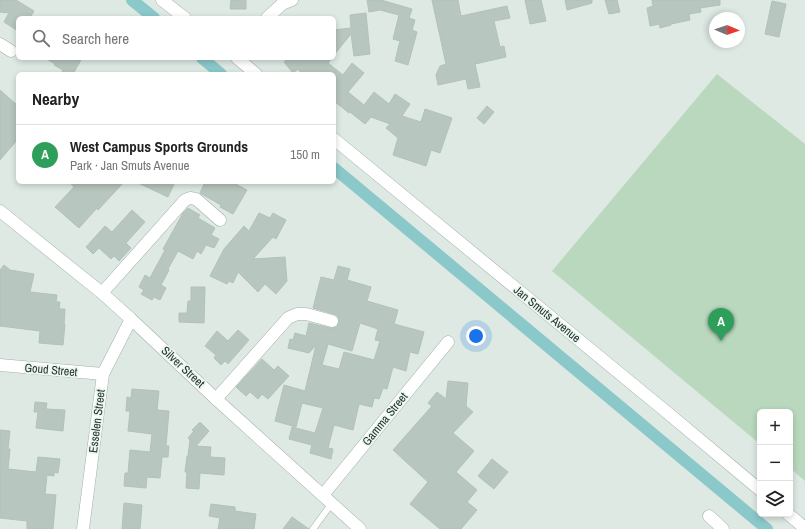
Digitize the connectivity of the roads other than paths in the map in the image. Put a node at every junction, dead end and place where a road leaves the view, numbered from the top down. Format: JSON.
{"nodes":[{"id":1,"x":162,"y":0,"type":"edge"},
{"id":2,"x":292,"y":0,"type":"edge"},
{"id":3,"x":182,"y":16,"type":"edge"},
{"id":4,"x":269,"y":16,"type":"edge"},
{"id":5,"x":0,"y":44,"type":"edge"},
{"id":6,"x":11,"y":50,"type":"dead end"},
{"id":7,"x":239,"y":60,"type":"edge"},
{"id":8,"x":254,"y":72,"type":"edge"},
{"id":9,"x":336,"y":141,"type":"edge"},
{"id":10,"x":0,"y":212,"type":"edge"},
{"id":11,"x":220,"y":220,"type":"dead end"},
{"id":12,"x":102,"y":294,"type":"junction"},
{"id":13,"x":131,"y":319,"type":"junction"},
{"id":14,"x":332,"y":321,"type":"dead end"},
{"id":15,"x":448,"y":342,"type":"dead end"},
{"id":16,"x":0,"y":365,"type":"edge"},
{"id":17,"x":103,"y":374,"type":"junction"},
{"id":18,"x":216,"y":399,"type":"junction"},
{"id":19,"x":757,"y":488,"type":"edge"},
{"id":20,"x":322,"y":495,"type":"junction"},
{"id":21,"x":332,"y":503,"type":"junction"},
{"id":22,"x":709,"y":516,"type":"dead end"},
{"id":23,"x":792,"y":517,"type":"edge"},
{"id":24,"x":805,"y":528,"type":"edge"},
{"id":25,"x":83,"y":529,"type":"edge"},
{"id":26,"x":312,"y":529,"type":"edge"},
{"id":27,"x":360,"y":529,"type":"edge"},
{"id":28,"x":724,"y":529,"type":"edge"}],
"edges":[{"from":1,"to":3,"type":"street"},
{"from":2,"to":4,"type":"street"},
{"from":5,"to":6,"type":"street"},
{"from":7,"to":8,"type":"street"},
{"from":9,"to":19,"type":"street","name":"Jan Smuts Avenue"},
{"from":10,"to":12,"type":"street","name":"Silver Street"},
{"from":11,"to":12,"type":"street"},
{"from":12,"to":13,"type":"street","name":"Silver Street"},
{"from":13,"to":17,"type":"street","name":"Esselen Street"},
{"from":13,"to":18,"type":"street","name":"Silver Street"},
{"from":14,"to":18,"type":"street"},
{"from":15,"to":20,"type":"street","name":"Gamma Street"},
{"from":16,"to":17,"type":"street","name":"Goud Street"},
{"from":17,"to":25,"type":"street","name":"Esselen Street"},
{"from":18,"to":20,"type":"street","name":"Silver Street"},
{"from":20,"to":21,"type":"street","name":"Silver Street"},
{"from":21,"to":26,"type":"lane"},
{"from":21,"to":27,"type":"street","name":"Silver Street"},
{"from":22,"to":28,"type":"street"},
{"from":23,"to":24,"type":"street"}]}
